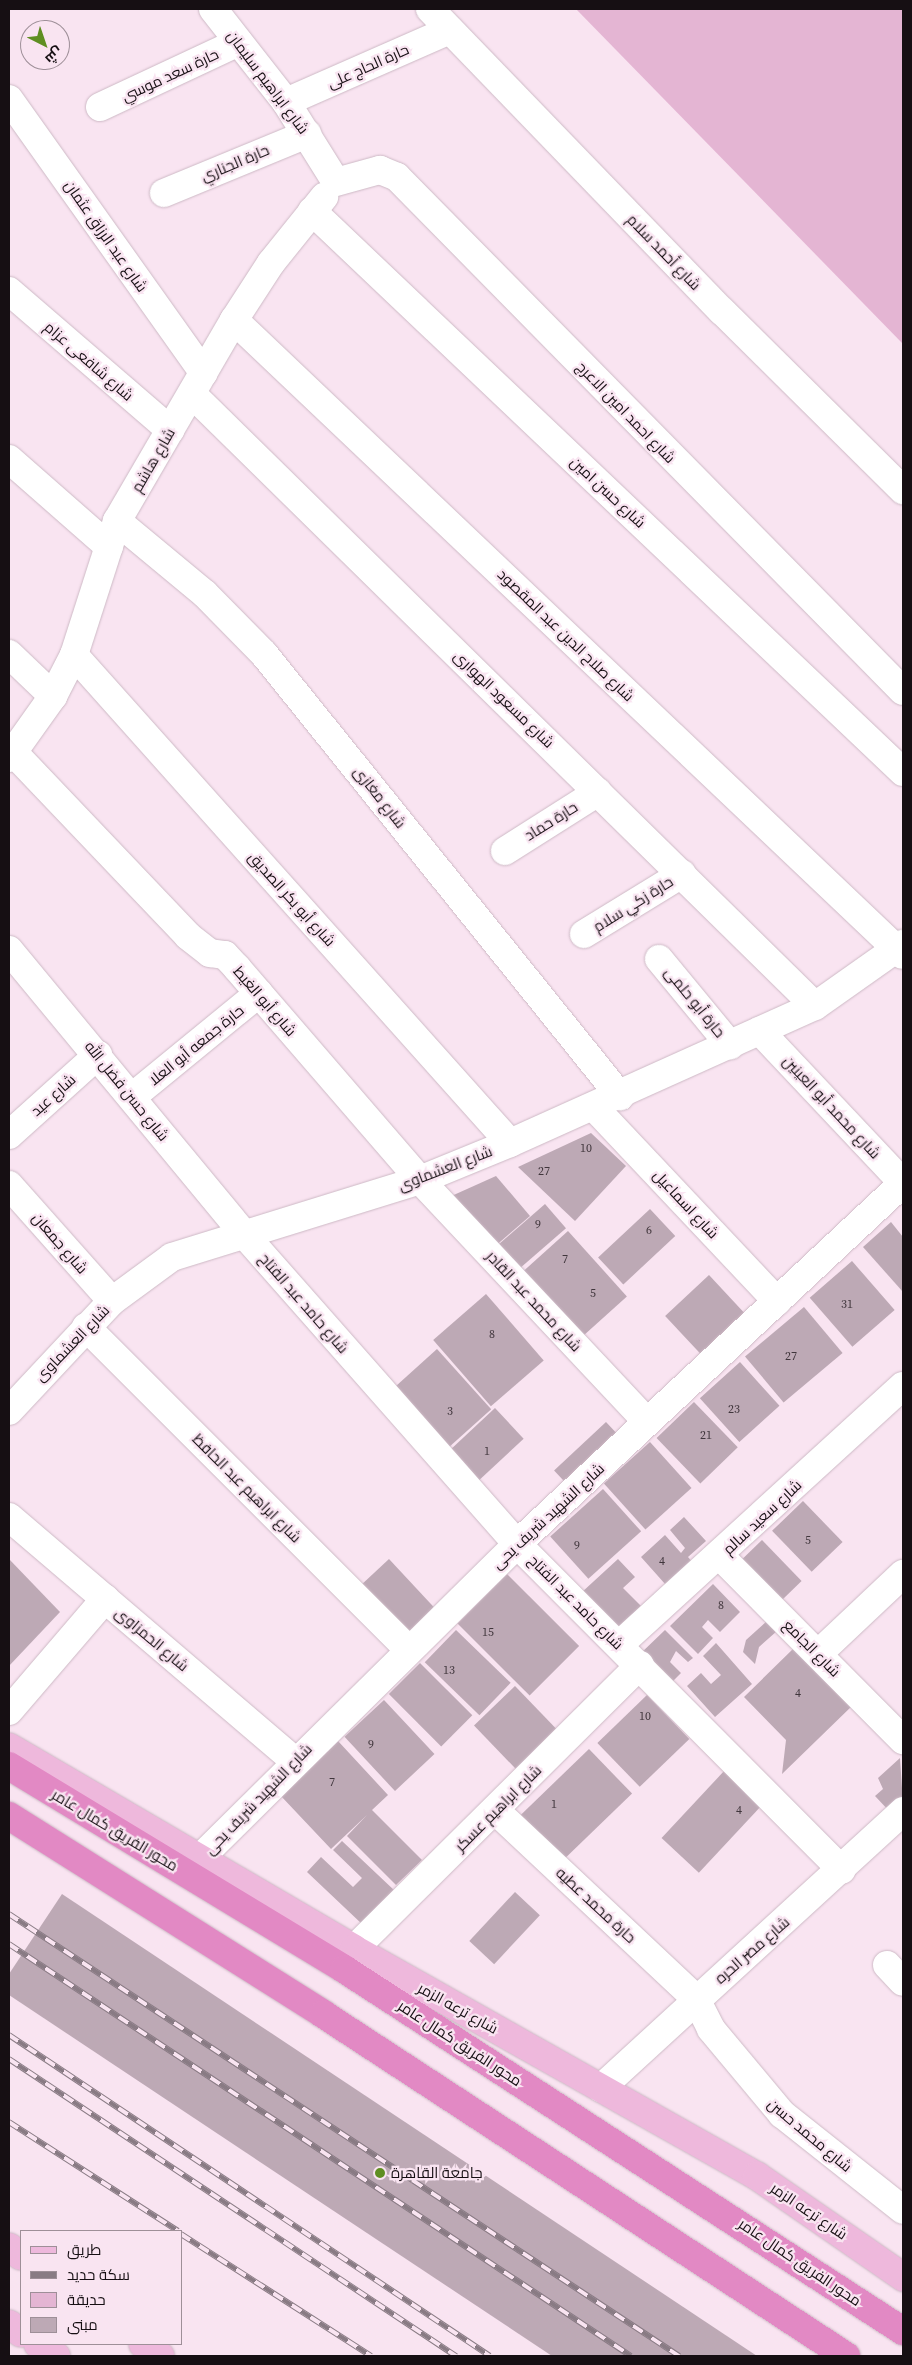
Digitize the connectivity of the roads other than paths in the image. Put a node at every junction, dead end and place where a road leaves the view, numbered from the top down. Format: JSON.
{"nodes":[{"id":1,"x":212,"y":9,"type":"edge"},
{"id":2,"x":430,"y":9,"type":"edge"},
{"id":3,"x":450,"y":30,"type":"junction"},
{"id":4,"x":239,"y":42,"type":"junction"},
{"id":5,"x":9,"y":99,"type":"edge"},
{"id":6,"x":286,"y":102,"type":"junction"},
{"id":7,"x":100,"y":107,"type":"dead end"},
{"id":8,"x":306,"y":134,"type":"junction"},
{"id":9,"x":336,"y":182,"type":"junction"},
{"id":10,"x":164,"y":193,"type":"dead end"},
{"id":11,"x":312,"y":211,"type":"junction"},
{"id":12,"x":9,"y":291,"type":"edge"},
{"id":13,"x":234,"y":320,"type":"junction"},
{"id":14,"x":198,"y":384,"type":"junction"},
{"id":15,"x":170,"y":430,"type":"junction"},
{"id":16,"x":9,"y":460,"type":"edge"},
{"id":17,"x":903,"y":490,"type":"edge"},
{"id":18,"x":117,"y":521,"type":"junction"},
{"id":19,"x":109,"y":547,"type":"junction"},
{"id":20,"x":9,"y":654,"type":"edge"},
{"id":21,"x":74,"y":655,"type":"junction"},
{"id":22,"x":903,"y":691,"type":"edge"},
{"id":23,"x":53,"y":696,"type":"junction"},
{"id":24,"x":11,"y":755,"type":"edge"},
{"id":25,"x":903,"y":772,"type":"edge"},
{"id":26,"x":598,"y":792,"type":"junction"},
{"id":27,"x":505,"y":851,"type":"dead end"},
{"id":28,"x":682,"y":874,"type":"junction"},
{"id":29,"x":584,"y":934,"type":"dead end"},
{"id":30,"x":9,"y":950,"type":"edge"},
{"id":31,"x":901,"y":950,"type":"edge"},
{"id":32,"x":659,"y":959,"type":"dead end"},
{"id":33,"x":259,"y":993,"type":"junction"},
{"id":34,"x":816,"y":1006,"type":"junction"},
{"id":35,"x":760,"y":1031,"type":"junction"},
{"id":36,"x":730,"y":1045,"type":"junction"},
{"id":37,"x":98,"y":1055,"type":"junction"},
{"id":38,"x":620,"y":1096,"type":"junction"},
{"id":39,"x":132,"y":1097,"type":"junction"},
{"id":40,"x":594,"y":1107,"type":"junction"},
{"id":41,"x":9,"y":1135,"type":"edge"},
{"id":42,"x":510,"y":1144,"type":"junction"},
{"id":43,"x":420,"y":1180,"type":"junction"},
{"id":44,"x":903,"y":1183,"type":"edge"},
{"id":45,"x":9,"y":1185,"type":"edge"},
{"id":46,"x":243,"y":1233,"type":"junction"},
{"id":47,"x":777,"y":1301,"type":"junction"},
{"id":48,"x":112,"y":1302,"type":"junction"},
{"id":49,"x":86,"y":1327,"type":"junction"},
{"id":50,"x":903,"y":1386,"type":"edge"},
{"id":51,"x":14,"y":1394,"type":"edge"},
{"id":52,"x":647,"y":1422,"type":"junction"},
{"id":53,"x":9,"y":1517,"type":"edge"},
{"id":54,"x":517,"y":1544,"type":"junction"},
{"id":55,"x":720,"y":1556,"type":"junction"},
{"id":56,"x":903,"y":1574,"type":"edge"},
{"id":57,"x":105,"y":1599,"type":"junction"},
{"id":58,"x":619,"y":1645,"type":"junction"},
{"id":59,"x":409,"y":1650,"type":"junction"},
{"id":60,"x":818,"y":1654,"type":"junction"},
{"id":61,"x":640,"y":1665,"type":"junction"},
{"id":62,"x":9,"y":1711,"type":"edge"},
{"id":63,"x":903,"y":1740,"type":"edge"},
{"id":64,"x":9,"y":1747,"type":"edge"},
{"id":65,"x":295,"y":1761,"type":"junction"},
{"id":66,"x":9,"y":1766,"type":"edge"},
{"id":67,"x":496,"y":1811,"type":"junction"},
{"id":68,"x":903,"y":1811,"type":"edge"},
{"id":69,"x":9,"y":1816,"type":"edge"},
{"id":70,"x":201,"y":1858,"type":"junction"},
{"id":71,"x":842,"y":1870,"type":"junction"},
{"id":72,"x":354,"y":1949,"type":"junction"},
{"id":73,"x":696,"y":1999,"type":"junction"},
{"id":74,"x":601,"y":2088,"type":"junction"},
{"id":75,"x":903,"y":2210,"type":"edge"},
{"id":76,"x":9,"y":2247,"type":"edge"},
{"id":77,"x":20,"y":2255,"type":"edge"},
{"id":78,"x":903,"y":2277,"type":"edge"},
{"id":79,"x":9,"y":2324,"type":"edge"},
{"id":80,"x":903,"y":2331,"type":"edge"},
{"id":81,"x":20,"y":2332,"type":"edge"},
{"id":82,"x":40,"y":2345,"type":"edge"},
{"id":83,"x":144,"y":2345,"type":"edge"},
{"id":84,"x":56,"y":2356,"type":"edge"},
{"id":85,"x":160,"y":2356,"type":"edge"},
{"id":86,"x":846,"y":2356,"type":"edge"}],
"edges":[{"from":1,"to":4,"type":"street","name":"شارع ابراهيم سليمان"},
{"from":2,"to":3,"type":"street","name":"شارع أحمد سلام"},
{"from":3,"to":6,"type":"street","name":"حارة الحاج على"},
{"from":3,"to":17,"type":"street","name":"شارع أحمد سلام"},
{"from":4,"to":6,"type":"street","name":"شارع ابراهيم سليمان"},
{"from":4,"to":7,"type":"street","name":"حارة سعد موسي"},
{"from":5,"to":14,"type":"street","name":"شارع عبد الرزاق عثمان"},
{"from":6,"to":8,"type":"street","name":"شارع ابراهيم سليمان"},
{"from":8,"to":9,"type":"street","name":"شارع ابراهيم سليمان"},
{"from":8,"to":10,"type":"street","name":"حارة الجناري"},
{"from":9,"to":11,"type":"street","name":"شارع هاشم"},
{"from":9,"to":22,"type":"street","name":"شارع احمد امين الاعرج"},
{"from":11,"to":13,"type":"street","name":"شارع هاشم"},
{"from":11,"to":25,"type":"street","name":"شارع حسن امين"},
{"from":12,"to":15,"type":"street","name":"شارع شافعى عزام"},
{"from":13,"to":14,"type":"street","name":"شارع هاشم"},
{"from":13,"to":31,"type":"street","name":"شارع صلاح الدين عبد المقصود"},
{"from":14,"to":15,"type":"street","name":"شارع هاشم"},
{"from":14,"to":26,"type":"street","name":"شارع مسعود الهوارى"},
{"from":15,"to":18,"type":"street","name":"شارع هاشم"},
{"from":16,"to":19,"type":"street"},
{"from":18,"to":19,"type":"street","name":"شارع هاشم"},
{"from":18,"to":38,"type":"street","name":"شارع مغازى"},
{"from":19,"to":21,"type":"street","name":"شارع هاشم"},
{"from":20,"to":23,"type":"street"},
{"from":21,"to":23,"type":"street","name":"شارع هاشم"},
{"from":21,"to":42,"type":"street","name":"شارع أبو بكر الصديق"},
{"from":23,"to":24,"type":"street","name":"شارع هاشم"},
{"from":24,"to":33,"type":"street","name":"شارع أبو الغيط"},
{"from":26,"to":27,"type":"street","name":"حارة حماد"},
{"from":26,"to":28,"type":"street","name":"شارع مسعود الهوارى"},
{"from":28,"to":29,"type":"street","name":"حارة زكي سلام"},
{"from":28,"to":34,"type":"street","name":"شارع مسعود الهوارى"},
{"from":30,"to":37,"type":"street","name":"شارع حسن فضل الله"},
{"from":31,"to":34,"type":"street","name":"شارع العشماوى"},
{"from":32,"to":36,"type":"street","name":"حارة أبو حلمى"},
{"from":33,"to":39,"type":"street","name":"حارة جمعه أبو العلا"},
{"from":33,"to":43,"type":"street","name":"شارع أبو الغيط"},
{"from":34,"to":35,"type":"street","name":"شارع العشماوى"},
{"from":35,"to":36,"type":"street","name":"شارع العشماوى"},
{"from":35,"to":44,"type":"street","name":"شارع محمد أبو العينين"},
{"from":36,"to":38,"type":"street","name":"شارع العشماوى"},
{"from":37,"to":39,"type":"street","name":"شارع حسن فضل الله"},
{"from":37,"to":41,"type":"street","name":"شارع عيد"},
{"from":38,"to":40,"type":"street","name":"شارع العشماوى"},
{"from":39,"to":46,"type":"street","name":"شارع حسن فضل الله"},
{"from":40,"to":42,"type":"street","name":"شارع العشماوى"},
{"from":40,"to":47,"type":"street","name":"شارع اسماعيل"},
{"from":42,"to":43,"type":"street","name":"شارع العشماوى"},
{"from":43,"to":46,"type":"street","name":"شارع العشماوى"},
{"from":43,"to":52,"type":"street","name":"شارع محمد عبد القادر"},
{"from":44,"to":47,"type":"street","name":"شارع الشهيد شريف يحى"},
{"from":45,"to":48,"type":"street","name":"شارع جمعان"},
{"from":46,"to":48,"type":"street","name":"شارع العشماوى"},
{"from":46,"to":54,"type":"street","name":"شارع حامد عبد الفتاح"},
{"from":47,"to":52,"type":"street","name":"شارع الشهيد شريف يحى"},
{"from":48,"to":49,"type":"street","name":"شارع العشماوى"},
{"from":49,"to":51,"type":"street","name":"شارع العشماوى"},
{"from":49,"to":59,"type":"street","name":"شارع ابراهيم عبد الحافظ"},
{"from":50,"to":55,"type":"street","name":"شارع سعيد سالم"},
{"from":52,"to":54,"type":"street","name":"شارع الشهيد شريف يحى"},
{"from":53,"to":57,"type":"street","name":"شارع الحمزاوى"},
{"from":54,"to":58,"type":"street","name":"شارع حامد عبد الفتاح"},
{"from":54,"to":59,"type":"street","name":"شارع الشهيد شريف يحى"},
{"from":55,"to":58,"type":"street","name":"شارع سعيد سالم"},
{"from":55,"to":60,"type":"street","name":"شارع الجامع"},
{"from":56,"to":60,"type":"street"},
{"from":57,"to":62,"type":"street"},
{"from":57,"to":65,"type":"street","name":"شارع الحمزاوى"},
{"from":58,"to":61,"type":"street","name":"شارع حامد عبد الفتاح"},
{"from":59,"to":65,"type":"street","name":"شارع الشهيد شريف يحى"},
{"from":60,"to":63,"type":"street","name":"شارع الجامع"},
{"from":61,"to":67,"type":"street","name":"شارع ابراهيم عسكر"},
{"from":61,"to":71,"type":"street","name":"شارع حامد عبد الفتاح"},
{"from":64,"to":70,"type":"main road","name":"شارع ترعه الزمر"},
{"from":65,"to":70,"type":"street","name":"شارع الشهيد شريف يحى"},
{"from":66,"to":80,"type":"highway","name":"محور الفريق كمال عامر"},
{"from":67,"to":72,"type":"street","name":"شارع ابراهيم عسكر"},
{"from":67,"to":73,"type":"street","name":"حارة محمد عطيه"},
{"from":68,"to":71,"type":"street","name":"شارع مصر الحره"},
{"from":69,"to":86,"type":"highway"},
{"from":70,"to":72,"type":"main road","name":"شارع ترعه الزمر"},
{"from":71,"to":73,"type":"street","name":"شارع مصر الحره"},
{"from":72,"to":74,"type":"main road","name":"شارع ترعه الزمر"},
{"from":73,"to":74,"type":"street","name":"شارع مصر الحره"},
{"from":73,"to":75,"type":"street","name":"شارع محمد حسن"},
{"from":74,"to":78,"type":"main road","name":"شارع ترعه الزمر"},
{"from":76,"to":77,"type":"main road"},
{"from":79,"to":81,"type":"main road"},
{"from":82,"to":84,"type":"main road"},
{"from":83,"to":85,"type":"main road"}]}
